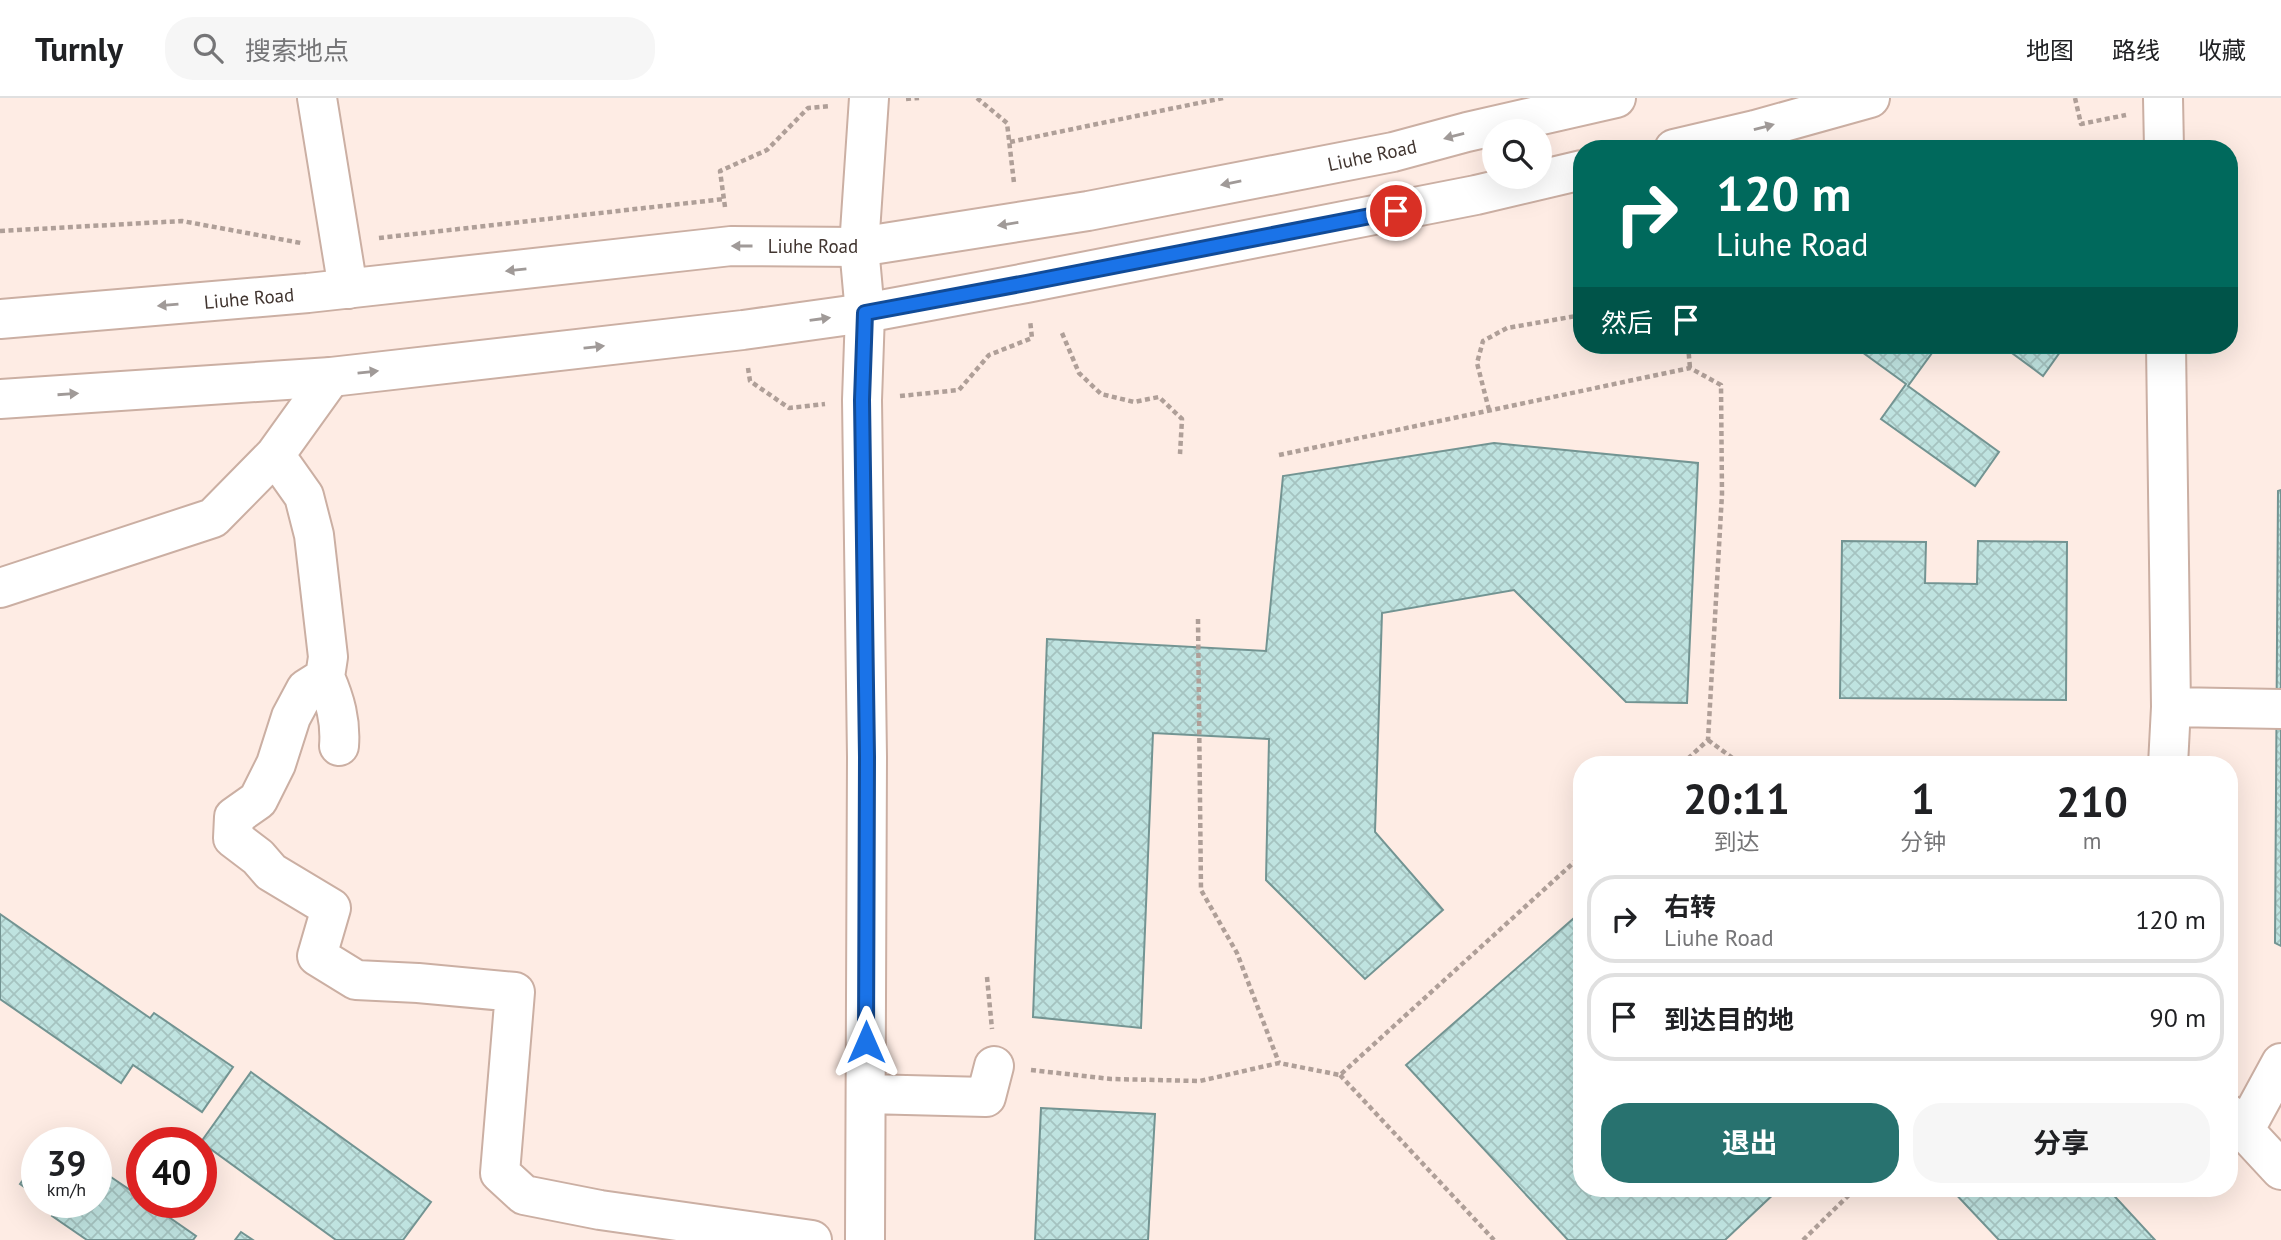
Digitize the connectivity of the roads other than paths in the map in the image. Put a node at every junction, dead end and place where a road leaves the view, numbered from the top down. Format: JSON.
{"nodes":[{"id":1,"x":317,"y":98,"type":"edge"},
{"id":2,"x":869,"y":98,"type":"edge"},
{"id":3,"x":1616,"y":98,"type":"edge"},
{"id":4,"x":1870,"y":98,"type":"edge"},
{"id":5,"x":2163,"y":98,"type":"edge"},
{"id":6,"x":1712,"y":140,"type":"edge"},
{"id":7,"x":2164,"y":140,"type":"edge"},
{"id":8,"x":1573,"y":172,"type":"edge"},
{"id":9,"x":859,"y":247,"type":"junction"},
{"id":10,"x":348,"y":289,"type":"junction"},
{"id":11,"x":865,"y":313,"type":"junction"},
{"id":12,"x":0,"y":319,"type":"edge"},
{"id":13,"x":2166,"y":354,"type":"edge"},
{"id":14,"x":331,"y":377,"type":"junction"},
{"id":15,"x":0,"y":399,"type":"edge"},
{"id":16,"x":275,"y":454,"type":"junction"},
{"id":17,"x":0,"y":588,"type":"edge"},
{"id":18,"x":325,"y":677,"type":"junction"},
{"id":19,"x":2171,"y":707,"type":"junction"},
{"id":20,"x":2281,"y":709,"type":"edge"},
{"id":21,"x":339,"y":746,"type":"dead end"},
{"id":22,"x":2168,"y":756,"type":"edge"},
{"id":23,"x":2281,"y":1063,"type":"edge"},
{"id":24,"x":994,"y":1066,"type":"road end"},
{"id":25,"x":866,"y":1094,"type":"junction"},
{"id":26,"x":2238,"y":1122,"type":"edge"},
{"id":27,"x":2238,"y":1124,"type":"edge"},
{"id":28,"x":2281,"y":1170,"type":"edge"},
{"id":29,"x":811,"y":1240,"type":"edge"},
{"id":30,"x":865,"y":1240,"type":"edge"}],
"edges":[{"from":1,"to":10,"type":"main road"},
{"from":2,"to":9,"type":"main road"},
{"from":3,"to":9,"type":"main road","name":"Liuhe Road","one_way":true},
{"from":6,"to":4,"type":"main road","one_way":true},
{"from":5,"to":7,"type":"main road"},
{"from":8,"to":11,"type":"main road"},
{"from":9,"to":10,"type":"main road","name":"Liuhe Road","one_way":true},
{"from":9,"to":11,"type":"main road"},
{"from":10,"to":12,"type":"main road","name":"Liuhe Road","one_way":true},
{"from":14,"to":11,"type":"main road","one_way":true},
{"from":11,"to":25,"type":"main road"},
{"from":13,"to":19,"type":"main road"},
{"from":15,"to":14,"type":"main road","one_way":true},
{"from":14,"to":16,"type":"main road"},
{"from":16,"to":17,"type":"main road"},
{"from":16,"to":18,"type":"main road"},
{"from":18,"to":21,"type":"main road"},
{"from":18,"to":29,"type":"main road"},
{"from":19,"to":20,"type":"main road"},
{"from":19,"to":22,"type":"main road"},
{"from":23,"to":26,"type":"main road"},
{"from":24,"to":25,"type":"main road"},
{"from":25,"to":30,"type":"main road"},
{"from":27,"to":28,"type":"main road"}]}
